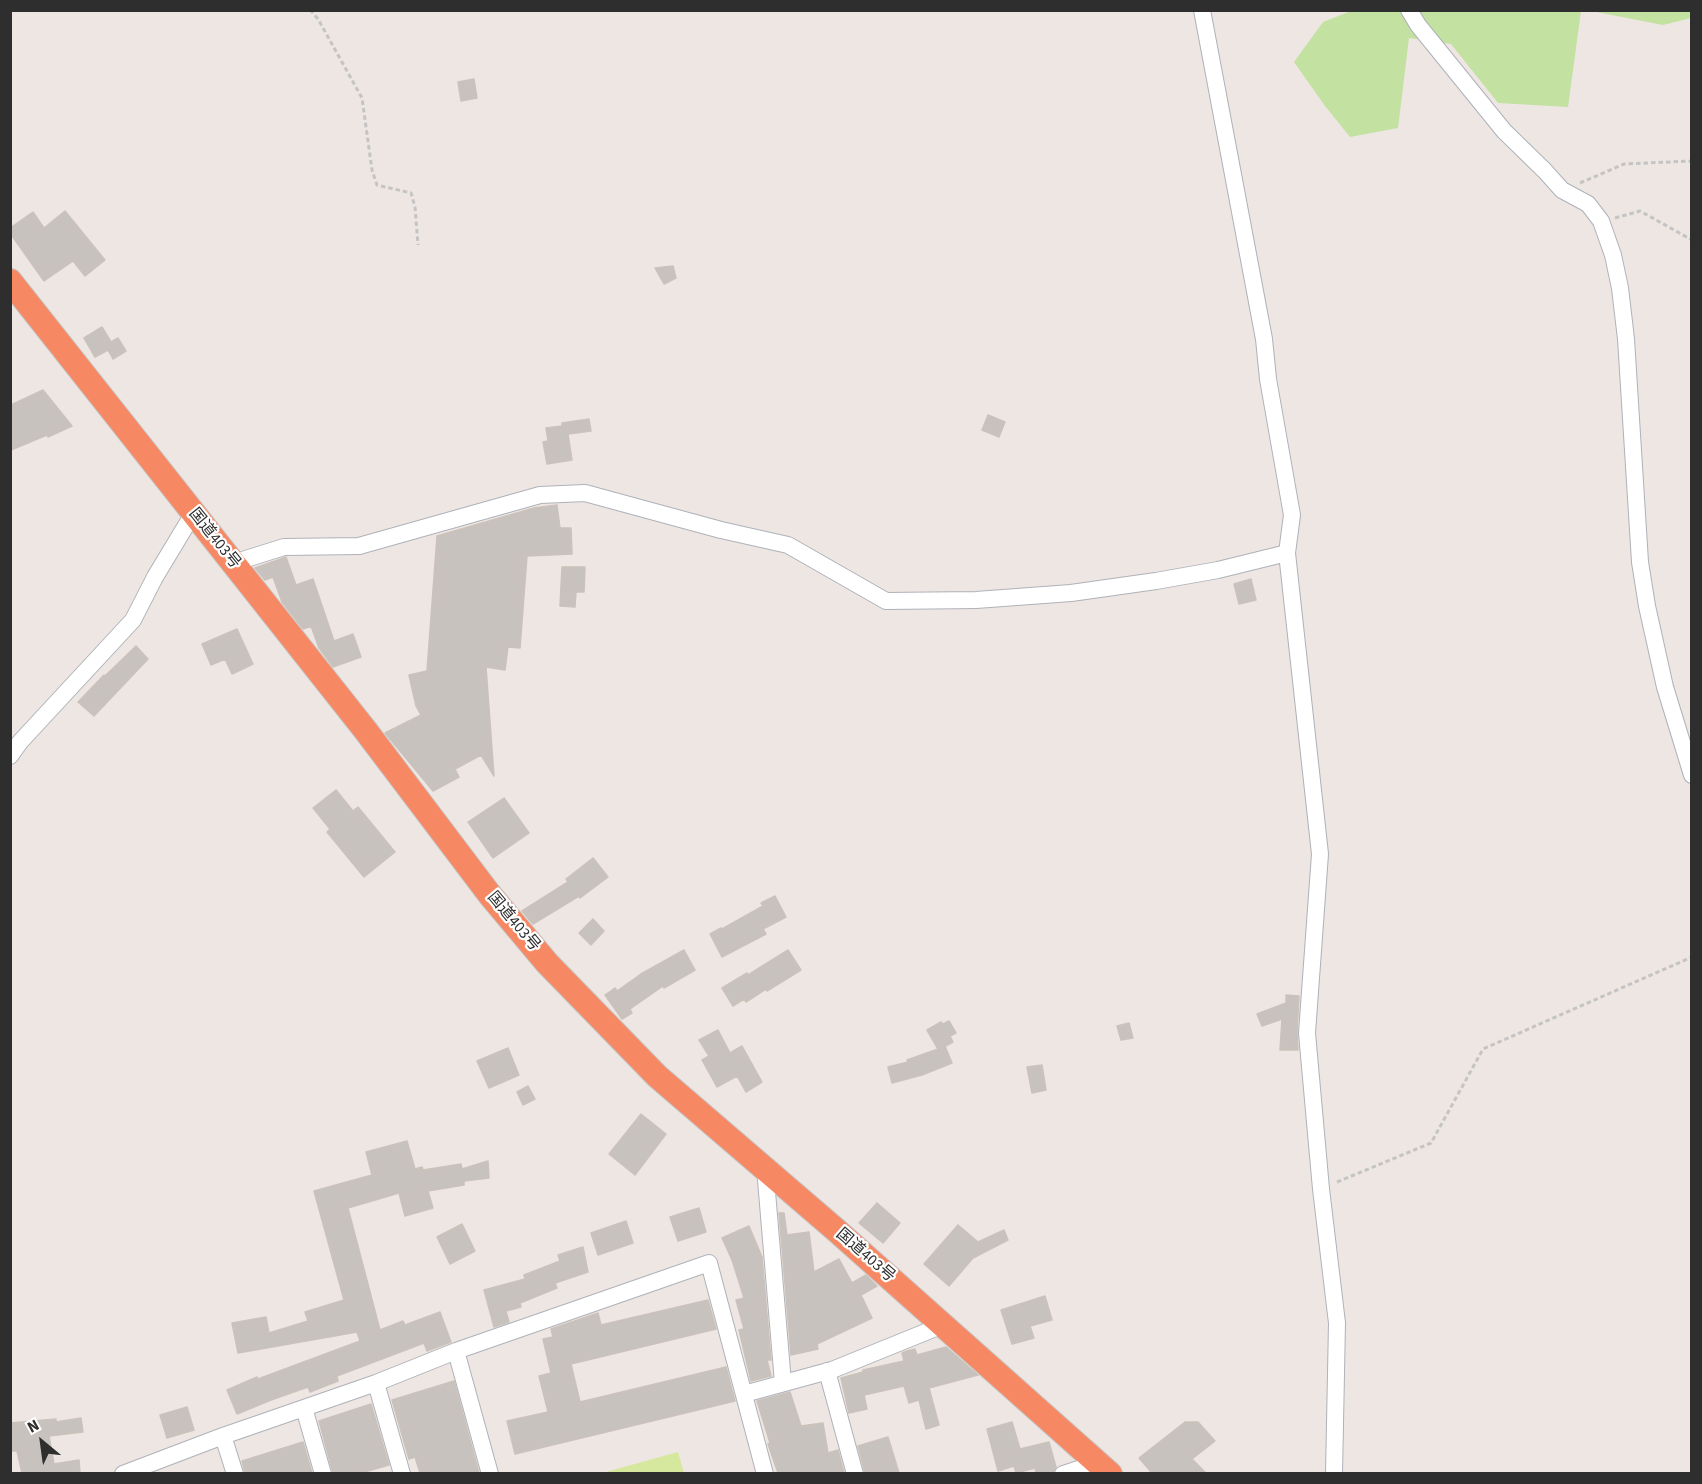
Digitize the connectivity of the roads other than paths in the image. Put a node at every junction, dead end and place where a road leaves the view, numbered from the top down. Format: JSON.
{"nodes":[{"id":1,"x":1202,"y":10,"type":"edge"},
{"id":2,"x":1408,"y":10,"type":"edge"},
{"id":3,"x":10,"y":281,"type":"edge"},
{"id":4,"x":193,"y":514,"type":"junction"},
{"id":5,"x":1287,"y":553,"type":"junction"},
{"id":6,"x":233,"y":563,"type":"junction"},
{"id":7,"x":10,"y":756,"type":"edge"},
{"id":8,"x":1692,"y":775,"type":"edge"},
{"id":9,"x":765,"y":1168,"type":"junction"},
{"id":10,"x":943,"y":1325,"type":"junction"},
{"id":11,"x":456,"y":1351,"type":"junction"},
{"id":12,"x":827,"y":1371,"type":"junction"},
{"id":13,"x":376,"y":1383,"type":"junction"},
{"id":14,"x":783,"y":1383,"type":"junction"},
{"id":15,"x":744,"y":1394,"type":"junction"},
{"id":16,"x":304,"y":1408,"type":"junction"},
{"id":17,"x":223,"y":1436,"type":"junction"},
{"id":18,"x":1103,"y":1468,"type":"edge"},
{"id":19,"x":151,"y":1469,"type":"edge"},
{"id":20,"x":123,"y":1473,"type":"edge"},
{"id":21,"x":235,"y":1473,"type":"edge"},
{"id":22,"x":324,"y":1473,"type":"edge"},
{"id":23,"x":402,"y":1473,"type":"edge"},
{"id":24,"x":490,"y":1473,"type":"edge"},
{"id":25,"x":765,"y":1473,"type":"edge"},
{"id":26,"x":855,"y":1473,"type":"edge"},
{"id":27,"x":1063,"y":1473,"type":"edge"},
{"id":28,"x":1334,"y":1473,"type":"edge"}],
"edges":[{"from":1,"to":5,"type":"street"},
{"from":2,"to":8,"type":"street"},
{"from":3,"to":4,"type":"highway","name":"国道403号"},
{"from":4,"to":6,"type":"highway","name":"国道403号"},
{"from":4,"to":7,"type":"street"},
{"from":5,"to":6,"type":"street"},
{"from":5,"to":28,"type":"street"},
{"from":6,"to":9,"type":"highway","name":"国道403号"},
{"from":9,"to":10,"type":"highway","name":"国道403号"},
{"from":9,"to":14,"type":"street"},
{"from":10,"to":12,"type":"street"},
{"from":10,"to":18,"type":"highway","name":"国道403号"},
{"from":11,"to":13,"type":"street"},
{"from":11,"to":15,"type":"street"},
{"from":11,"to":24,"type":"street"},
{"from":12,"to":14,"type":"street"},
{"from":12,"to":26,"type":"street"},
{"from":13,"to":16,"type":"street"},
{"from":13,"to":23,"type":"street"},
{"from":14,"to":15,"type":"street"},
{"from":15,"to":25,"type":"street"},
{"from":16,"to":17,"type":"street"},
{"from":16,"to":22,"type":"street"},
{"from":17,"to":19,"type":"street"},
{"from":17,"to":21,"type":"street"},
{"from":18,"to":27,"type":"street"},
{"from":19,"to":20,"type":"street"}]}
